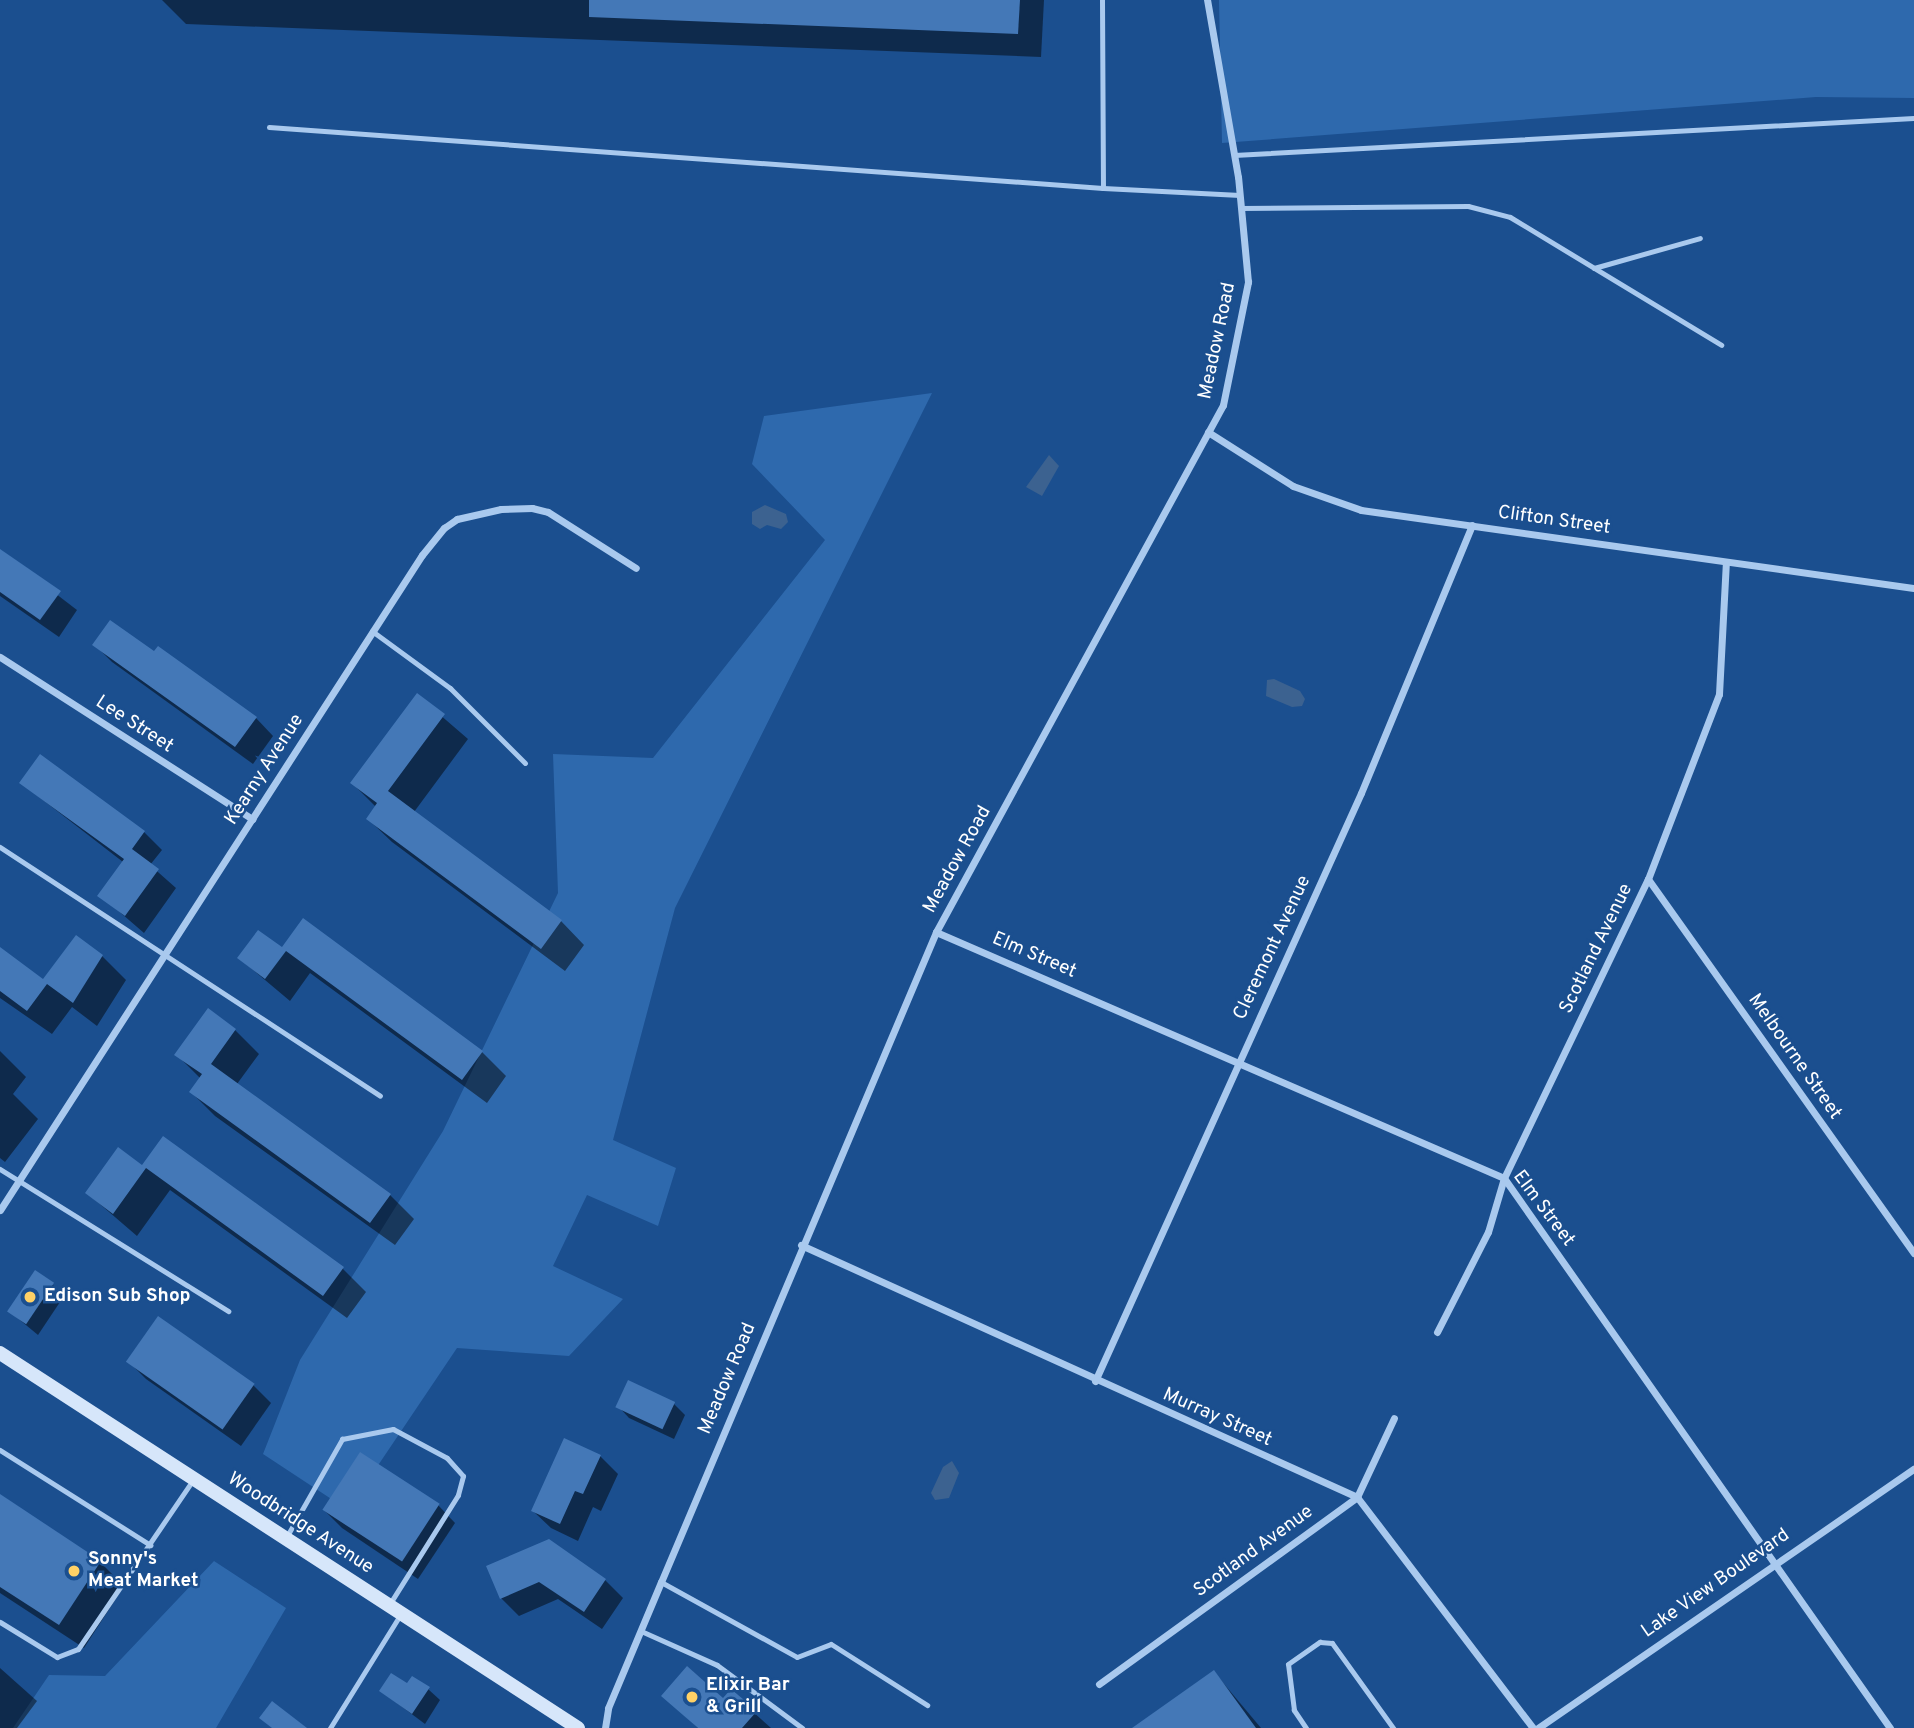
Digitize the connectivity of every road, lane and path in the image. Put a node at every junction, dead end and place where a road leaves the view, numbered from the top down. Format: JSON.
{"nodes":[{"id":1,"x":1102,"y":0,"type":"edge"},
{"id":2,"x":1207,"y":0,"type":"edge"},
{"id":3,"x":1914,"y":118,"type":"edge"},
{"id":4,"x":269,"y":127,"type":"dead end"},
{"id":5,"x":1234,"y":155,"type":"junction"},
{"id":6,"x":1103,"y":188,"type":"junction"},
{"id":7,"x":1240,"y":195,"type":"junction"},
{"id":8,"x":1241,"y":208,"type":"junction"},
{"id":9,"x":1700,"y":238,"type":"dead end"},
{"id":10,"x":1594,"y":268,"type":"junction"},
{"id":11,"x":1721,"y":345,"type":"dead end"},
{"id":12,"x":1208,"y":432,"type":"junction"},
{"id":13,"x":1472,"y":525,"type":"junction"},
{"id":14,"x":1726,"y":562,"type":"junction"},
{"id":15,"x":636,"y":568,"type":"dead end"},
{"id":16,"x":1914,"y":588,"type":"edge"},
{"id":17,"x":372,"y":631,"type":"junction"},
{"id":18,"x":0,"y":657,"type":"edge"},
{"id":19,"x":525,"y":763,"type":"dead end"},
{"id":20,"x":252,"y":819,"type":"junction"},
{"id":21,"x":0,"y":846,"type":"edge"},
{"id":22,"x":1648,"y":879,"type":"junction"},
{"id":23,"x":936,"y":932,"type":"junction"},
{"id":24,"x":163,"y":957,"type":"junction"},
{"id":25,"x":1239,"y":1060,"type":"junction"},
{"id":26,"x":380,"y":1096,"type":"dead end"},
{"id":27,"x":0,"y":1169,"type":"edge"},
{"id":28,"x":1504,"y":1178,"type":"junction"},
{"id":29,"x":19,"y":1181,"type":"junction"},
{"id":30,"x":0,"y":1210,"type":"edge"},
{"id":31,"x":801,"y":1245,"type":"junction"},
{"id":32,"x":1914,"y":1253,"type":"edge"},
{"id":33,"x":228,"y":1311,"type":"dead end"},
{"id":34,"x":1437,"y":1332,"type":"dead end"},
{"id":35,"x":0,"y":1353,"type":"edge"},
{"id":36,"x":1095,"y":1381,"type":"junction"},
{"id":37,"x":1394,"y":1418,"type":"dead end"},
{"id":38,"x":0,"y":1450,"type":"edge"},
{"id":39,"x":1914,"y":1469,"type":"edge"},
{"id":40,"x":193,"y":1478,"type":"junction"},
{"id":41,"x":1357,"y":1497,"type":"junction"},
{"id":42,"x":285,"y":1538,"type":"junction"},
{"id":43,"x":150,"y":1545,"type":"junction"},
{"id":44,"x":1773,"y":1563,"type":"junction"},
{"id":45,"x":661,"y":1582,"type":"junction"},
{"id":46,"x":395,"y":1609,"type":"junction"},
{"id":47,"x":0,"y":1622,"type":"edge"},
{"id":48,"x":641,"y":1631,"type":"junction"},
{"id":49,"x":1099,"y":1684,"type":"dead end"},
{"id":50,"x":926,"y":1705,"type":"dead end"},
{"id":51,"x":330,"y":1728,"type":"edge"},
{"id":52,"x":578,"y":1728,"type":"edge"},
{"id":53,"x":605,"y":1728,"type":"edge"},
{"id":54,"x":802,"y":1728,"type":"edge"},
{"id":55,"x":1307,"y":1728,"type":"edge"},
{"id":56,"x":1392,"y":1728,"type":"edge"},
{"id":57,"x":1535,"y":1728,"type":"edge"},
{"id":58,"x":1890,"y":1728,"type":"edge"}],
"edges":[{"from":1,"to":6,"type":"lane"},
{"from":2,"to":5,"type":"street","name":"Meadow Road"},
{"from":3,"to":5,"type":"lane"},
{"from":4,"to":6,"type":"lane"},
{"from":5,"to":7,"type":"street","name":"Meadow Road"},
{"from":6,"to":7,"type":"lane"},
{"from":7,"to":8,"type":"street","name":"Meadow Road"},
{"from":8,"to":10,"type":"lane"},
{"from":8,"to":12,"type":"street","name":"Meadow Road"},
{"from":9,"to":10,"type":"lane"},
{"from":10,"to":11,"type":"lane"},
{"from":12,"to":13,"type":"street","name":"Clifton Street"},
{"from":12,"to":23,"type":"street","name":"Meadow Road"},
{"from":13,"to":14,"type":"street","name":"Clifton Street"},
{"from":13,"to":25,"type":"street","name":"Cleremont Avenue"},
{"from":14,"to":16,"type":"street","name":"Clifton Street"},
{"from":14,"to":22,"type":"street","name":"Scotland Avenue"},
{"from":15,"to":17,"type":"street","name":"Kearny Avenue"},
{"from":17,"to":19,"type":"lane"},
{"from":17,"to":20,"type":"street","name":"Kearny Avenue"},
{"from":18,"to":20,"type":"street","name":"Lee Street"},
{"from":20,"to":24,"type":"street","name":"Kearny Avenue"},
{"from":21,"to":24,"type":"lane"},
{"from":22,"to":28,"type":"street","name":"Scotland Avenue"},
{"from":22,"to":32,"type":"street","name":"Melbourne Street"},
{"from":23,"to":25,"type":"street","name":"Elm Street"},
{"from":23,"to":31,"type":"street","name":"Meadow Road"},
{"from":24,"to":26,"type":"lane"},
{"from":24,"to":29,"type":"street","name":"Kearny Avenue"},
{"from":25,"to":28,"type":"street","name":"Elm Street"},
{"from":25,"to":36,"type":"street","name":"Cleremont Avenue"},
{"from":27,"to":29,"type":"lane"},
{"from":28,"to":34,"type":"street","name":"Scotland Avenue"},
{"from":28,"to":44,"type":"street","name":"Elm Street"},
{"from":29,"to":30,"type":"street","name":"Kearny Avenue"},
{"from":29,"to":33,"type":"lane"},
{"from":31,"to":36,"type":"street","name":"Murray Street"},
{"from":31,"to":45,"type":"street","name":"Meadow Road"},
{"from":35,"to":40,"type":"main road","name":"Woodbridge Avenue"},
{"from":36,"to":41,"type":"street","name":"Murray Street"},
{"from":37,"to":41,"type":"street","name":"Scotland Avenue"},
{"from":38,"to":43,"type":"lane"},
{"from":39,"to":44,"type":"street","name":"Lake View Boulevard"},
{"from":40,"to":42,"type":"main road","name":"Woodbridge Avenue"},
{"from":40,"to":43,"type":"lane"},
{"from":41,"to":49,"type":"street","name":"Scotland Avenue"},
{"from":41,"to":57,"type":"street","name":"Murray Street"},
{"from":42,"to":46,"type":"main road","name":"Woodbridge Avenue"},
{"from":42,"to":46,"type":"lane"},
{"from":43,"to":47,"type":"lane"},
{"from":44,"to":57,"type":"street","name":"Lake View Boulevard"},
{"from":44,"to":58,"type":"street","name":"Elm Street"},
{"from":45,"to":48,"type":"street","name":"Meadow Road"},
{"from":45,"to":50,"type":"lane"},
{"from":46,"to":51,"type":"lane"},
{"from":46,"to":52,"type":"main road","name":"Woodbridge Avenue"},
{"from":48,"to":53,"type":"street","name":"Meadow Road"},
{"from":48,"to":54,"type":"lane"},
{"from":55,"to":56,"type":"lane"}]}
